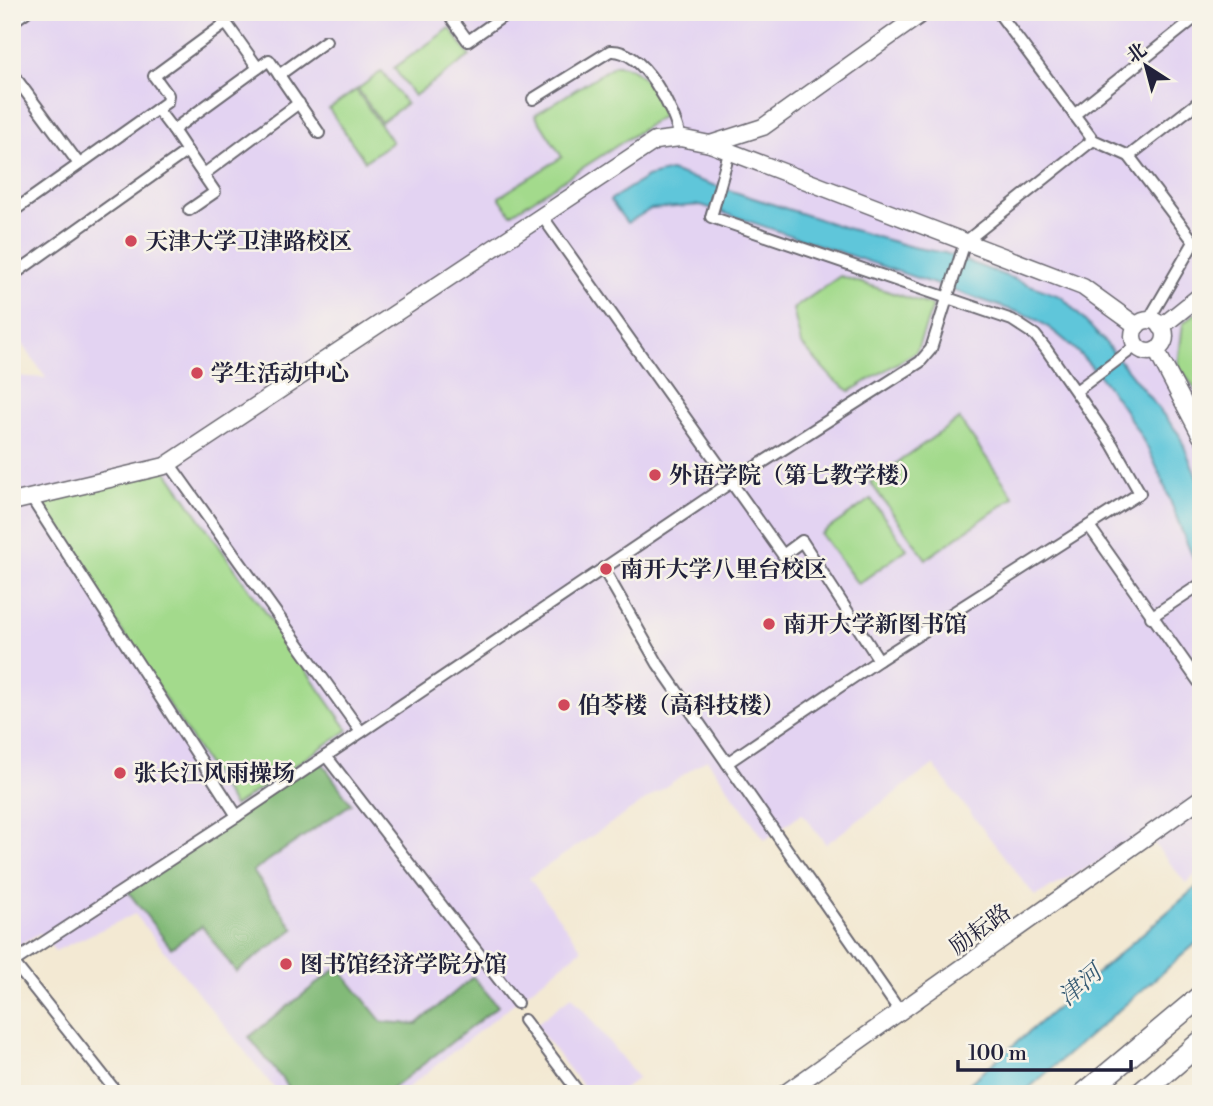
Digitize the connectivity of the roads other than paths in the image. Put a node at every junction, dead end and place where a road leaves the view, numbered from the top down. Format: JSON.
{"nodes":[{"id":1,"x":26,"y":12,"type":"edge"},
{"id":2,"x":219,"y":12,"type":"edge"},
{"id":3,"x":447,"y":12,"type":"edge"},
{"id":4,"x":509,"y":12,"type":"edge"},
{"id":5,"x":924,"y":12,"type":"edge"},
{"id":6,"x":998,"y":12,"type":"edge"},
{"id":7,"x":1201,"y":13,"type":"edge"},
{"id":8,"x":12,"y":22,"type":"edge"},
{"id":9,"x":226,"y":23,"type":"junction"},
{"id":10,"x":326,"y":41,"type":"dead end"},
{"id":11,"x":258,"y":68,"type":"junction"},
{"id":12,"x":12,"y":73,"type":"edge"},
{"id":13,"x":279,"y":75,"type":"junction"},
{"id":14,"x":533,"y":99,"type":"dead end"},
{"id":15,"x":1201,"y":100,"type":"edge"},
{"id":16,"x":299,"y":103,"type":"junction"},
{"id":17,"x":157,"y":109,"type":"junction"},
{"id":18,"x":1074,"y":115,"type":"junction"},
{"id":19,"x":173,"y":130,"type":"junction"},
{"id":20,"x":319,"y":133,"type":"dead end"},
{"id":21,"x":680,"y":138,"type":"junction"},
{"id":22,"x":1093,"y":140,"type":"junction"},
{"id":23,"x":710,"y":144,"type":"junction"},
{"id":24,"x":187,"y":151,"type":"junction"},
{"id":25,"x":729,"y":153,"type":"junction"},
{"id":26,"x":1129,"y":156,"type":"junction"},
{"id":27,"x":79,"y":164,"type":"junction"},
{"id":28,"x":204,"y":174,"type":"junction"},
{"id":29,"x":189,"y":210,"type":"dead end"},
{"id":30,"x":12,"y":212,"type":"edge"},
{"id":31,"x":541,"y":216,"type":"junction"},
{"id":32,"x":1197,"y":240,"type":"edge"},
{"id":33,"x":965,"y":242,"type":"junction"},
{"id":34,"x":14,"y":277,"type":"edge"},
{"id":35,"x":1201,"y":295,"type":"edge"},
{"id":36,"x":948,"y":300,"type":"junction"},
{"id":37,"x":1149,"y":325,"type":"junction"},
{"id":38,"x":1136,"y":346,"type":"junction"},
{"id":39,"x":1156,"y":349,"type":"junction"},
{"id":40,"x":1076,"y":391,"type":"junction"},
{"id":41,"x":1201,"y":436,"type":"edge"},
{"id":42,"x":169,"y":463,"type":"junction"},
{"id":43,"x":732,"y":482,"type":"junction"},
{"id":44,"x":30,"y":496,"type":"junction"},
{"id":45,"x":12,"y":502,"type":"edge"},
{"id":46,"x":1089,"y":526,"type":"junction"},
{"id":47,"x":603,"y":568,"type":"junction"},
{"id":48,"x":1200,"y":584,"type":"edge"},
{"id":49,"x":1151,"y":617,"type":"junction"},
{"id":50,"x":879,"y":660,"type":"junction"},
{"id":51,"x":1201,"y":685,"type":"edge"},
{"id":52,"x":361,"y":732,"type":"junction"},
{"id":53,"x":326,"y":756,"type":"junction"},
{"id":54,"x":727,"y":763,"type":"junction"},
{"id":55,"x":1201,"y":799,"type":"edge"},
{"id":56,"x":237,"y":816,"type":"junction"},
{"id":57,"x":14,"y":967,"type":"edge"},
{"id":58,"x":1201,"y":996,"type":"edge"},
{"id":59,"x":517,"y":1003,"type":"dead end"},
{"id":60,"x":901,"y":1013,"type":"junction"},
{"id":61,"x":524,"y":1020,"type":"dead end"},
{"id":62,"x":1201,"y":1042,"type":"edge"},
{"id":63,"x":118,"y":1094,"type":"edge"},
{"id":64,"x":580,"y":1094,"type":"edge"},
{"id":65,"x":784,"y":1094,"type":"edge"},
{"id":66,"x":1084,"y":1094,"type":"edge"},
{"id":67,"x":1140,"y":1094,"type":"edge"}],
"edges":[{"from":1,"to":8,"type":"street"},
{"from":2,"to":9,"type":"street"},
{"from":3,"to":4,"type":"street"},
{"from":5,"to":23,"type":"street"},
{"from":6,"to":18,"type":"street"},
{"from":7,"to":18,"type":"street"},
{"from":9,"to":11,"type":"street"},
{"from":9,"to":17,"type":"street"},
{"from":10,"to":13,"type":"street"},
{"from":11,"to":13,"type":"street"},
{"from":11,"to":19,"type":"street"},
{"from":12,"to":27,"type":"street"},
{"from":13,"to":16,"type":"street"},
{"from":14,"to":21,"type":"street"},
{"from":15,"to":26,"type":"street"},
{"from":16,"to":20,"type":"street"},
{"from":16,"to":28,"type":"street"},
{"from":17,"to":19,"type":"street"},
{"from":17,"to":27,"type":"street"},
{"from":18,"to":22,"type":"street"},
{"from":19,"to":24,"type":"street"},
{"from":21,"to":23,"type":"street"},
{"from":21,"to":31,"type":"street"},
{"from":22,"to":26,"type":"street"},
{"from":22,"to":33,"type":"street"},
{"from":23,"to":25,"type":"street"},
{"from":24,"to":28,"type":"street"},
{"from":24,"to":34,"type":"street"},
{"from":25,"to":33,"type":"street"},
{"from":25,"to":36,"type":"street"},
{"from":26,"to":32,"type":"street"},
{"from":27,"to":30,"type":"street"},
{"from":28,"to":29,"type":"street"},
{"from":31,"to":42,"type":"street"},
{"from":31,"to":43,"type":"street"},
{"from":32,"to":37,"type":"street"},
{"from":33,"to":36,"type":"street"},
{"from":33,"to":37,"type":"street"},
{"from":35,"to":37,"type":"street"},
{"from":36,"to":40,"type":"street"},
{"from":36,"to":43,"type":"street"},
{"from":37,"to":38,"type":"street"},
{"from":37,"to":39,"type":"street"},
{"from":38,"to":39,"type":"street"},
{"from":38,"to":40,"type":"street"},
{"from":39,"to":41,"type":"street"},
{"from":40,"to":46,"type":"street"},
{"from":42,"to":44,"type":"street"},
{"from":42,"to":52,"type":"street"},
{"from":43,"to":47,"type":"street"},
{"from":43,"to":50,"type":"street"},
{"from":44,"to":45,"type":"street"},
{"from":44,"to":56,"type":"street"},
{"from":46,"to":49,"type":"street"},
{"from":46,"to":50,"type":"street"},
{"from":47,"to":52,"type":"street"},
{"from":47,"to":54,"type":"street"},
{"from":48,"to":49,"type":"street"},
{"from":49,"to":51,"type":"street"},
{"from":50,"to":54,"type":"street"},
{"from":52,"to":53,"type":"street"},
{"from":53,"to":56,"type":"street"},
{"from":53,"to":59,"type":"street"},
{"from":54,"to":60,"type":"street"},
{"from":55,"to":60,"type":"street","name":"励耘路"},
{"from":56,"to":57,"type":"street"},
{"from":57,"to":63,"type":"street"},
{"from":58,"to":66,"type":"highway"},
{"from":60,"to":65,"type":"street","name":"励耘路"},
{"from":61,"to":64,"type":"street"},
{"from":62,"to":67,"type":"highway"}]}
